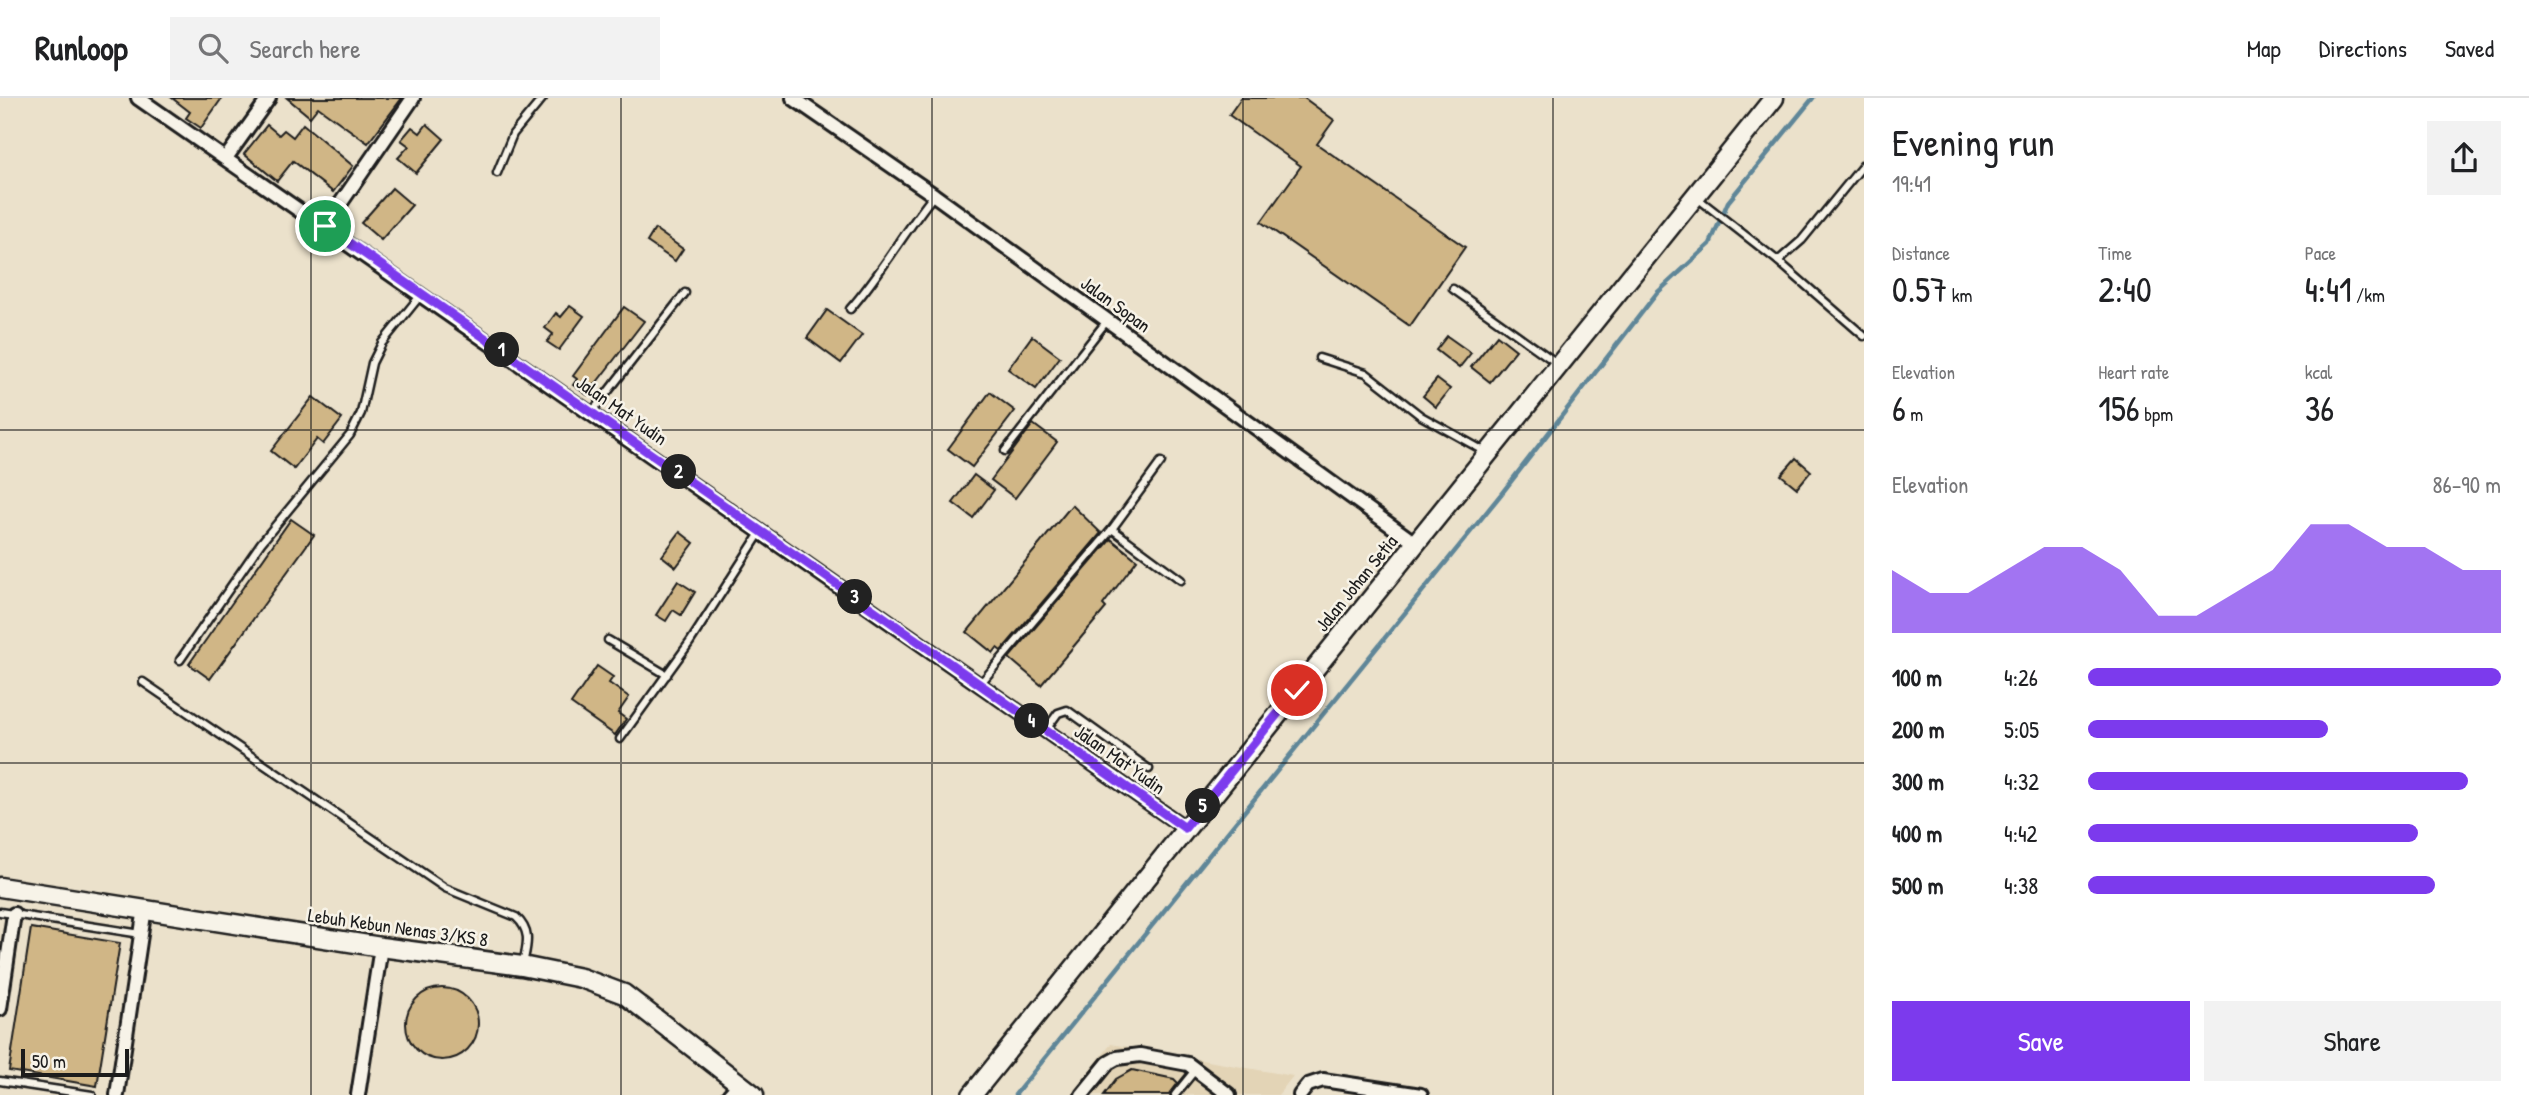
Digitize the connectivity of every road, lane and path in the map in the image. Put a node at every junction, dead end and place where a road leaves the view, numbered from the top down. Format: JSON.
{"nodes":[{"id":1,"x":138,"y":98,"type":"edge"},
{"id":2,"x":269,"y":98,"type":"edge"},
{"id":3,"x":414,"y":98,"type":"edge"},
{"id":4,"x":542,"y":98,"type":"edge"},
{"id":5,"x":793,"y":98,"type":"edge"},
{"id":6,"x":1774,"y":98,"type":"edge"},
{"id":7,"x":226,"y":158,"type":"junction"},
{"id":8,"x":1864,"y":164,"type":"edge"},
{"id":9,"x":497,"y":173,"type":"dead end"},
{"id":10,"x":934,"y":195,"type":"junction"},
{"id":11,"x":1695,"y":197,"type":"junction"},
{"id":12,"x":325,"y":226,"type":"junction"},
{"id":13,"x":1778,"y":261,"type":"junction"},
{"id":14,"x":1452,"y":289,"type":"dead end"},
{"id":15,"x":685,"y":293,"type":"dead end"},
{"id":16,"x":421,"y":294,"type":"junction"},
{"id":17,"x":850,"y":309,"type":"dead end"},
{"id":18,"x":1106,"y":322,"type":"junction"},
{"id":19,"x":1864,"y":336,"type":"edge"},
{"id":20,"x":1319,"y":358,"type":"dead end"},
{"id":21,"x":1559,"y":365,"type":"junction"},
{"id":22,"x":592,"y":412,"type":"junction"},
{"id":23,"x":1005,"y":452,"type":"dead end"},
{"id":24,"x":1488,"y":453,"type":"junction"},
{"id":25,"x":1161,"y":461,"type":"dead end"},
{"id":26,"x":1112,"y":529,"type":"junction"},
{"id":27,"x":761,"y":531,"type":"junction"},
{"id":28,"x":1415,"y":544,"type":"junction"},
{"id":29,"x":1181,"y":580,"type":"dead end"},
{"id":30,"x":608,"y":640,"type":"dead end"},
{"id":31,"x":180,"y":660,"type":"dead end"},
{"id":32,"x":667,"y":675,"type":"junction"},
{"id":33,"x":143,"y":682,"type":"dead end"},
{"id":34,"x":980,"y":684,"type":"junction"},
{"id":35,"x":1045,"y":731,"type":"junction"},
{"id":36,"x":620,"y":739,"type":"dead end"},
{"id":37,"x":1149,"y":769,"type":"dead end"},
{"id":38,"x":1185,"y":828,"type":"junction"},
{"id":39,"x":0,"y":887,"type":"edge"},
{"id":40,"x":145,"y":908,"type":"junction"},
{"id":41,"x":0,"y":912,"type":"edge"},
{"id":42,"x":14,"y":914,"type":"junction"},
{"id":43,"x":141,"y":934,"type":"junction"},
{"id":44,"x":381,"y":947,"type":"junction"},
{"id":45,"x":522,"y":966,"type":"junction"},
{"id":46,"x":0,"y":1009,"type":"edge"},
{"id":47,"x":1196,"y":1069,"type":"junction"},
{"id":48,"x":0,"y":1081,"type":"edge"},
{"id":49,"x":734,"y":1089,"type":"edge"},
{"id":50,"x":92,"y":1095,"type":"edge"},
{"id":51,"x":117,"y":1095,"type":"edge"},
{"id":52,"x":358,"y":1095,"type":"edge"},
{"id":53,"x":754,"y":1095,"type":"edge"},
{"id":54,"x":972,"y":1095,"type":"edge"},
{"id":55,"x":1082,"y":1095,"type":"edge"},
{"id":56,"x":1175,"y":1095,"type":"edge"},
{"id":57,"x":1229,"y":1095,"type":"edge"},
{"id":58,"x":1300,"y":1095,"type":"edge"},
{"id":59,"x":1421,"y":1095,"type":"edge"}],
"edges":[{"from":1,"to":7,"type":"street","name":"Jalan Mat Yudin"},
{"from":2,"to":7,"type":"street"},
{"from":3,"to":12,"type":"street"},
{"from":4,"to":9,"type":"lane"},
{"from":5,"to":10,"type":"street","name":"Jalan Sopan"},
{"from":6,"to":11,"type":"main road","name":"Jalan Johan Setia"},
{"from":7,"to":12,"type":"street","name":"Jalan Mat Yudin"},
{"from":8,"to":13,"type":"lane"},
{"from":10,"to":17,"type":"lane"},
{"from":10,"to":18,"type":"street","name":"Jalan Sopan"},
{"from":11,"to":13,"type":"lane"},
{"from":11,"to":21,"type":"main road","name":"Jalan Johan Setia"},
{"from":12,"to":16,"type":"street","name":"Jalan Mat Yudin"},
{"from":13,"to":19,"type":"lane"},
{"from":14,"to":21,"type":"lane"},
{"from":15,"to":22,"type":"lane"},
{"from":16,"to":22,"type":"street","name":"Jalan Mat Yudin"},
{"from":16,"to":31,"type":"lane"},
{"from":18,"to":23,"type":"lane"},
{"from":18,"to":28,"type":"street","name":"Jalan Sopan"},
{"from":20,"to":24,"type":"lane"},
{"from":21,"to":24,"type":"main road","name":"Jalan Johan Setia"},
{"from":22,"to":27,"type":"street","name":"Jalan Mat Yudin"},
{"from":24,"to":28,"type":"main road","name":"Jalan Johan Setia"},
{"from":25,"to":26,"type":"lane"},
{"from":26,"to":29,"type":"lane"},
{"from":26,"to":34,"type":"lane"},
{"from":27,"to":32,"type":"lane"},
{"from":27,"to":34,"type":"street","name":"Jalan Mat Yudin"},
{"from":28,"to":38,"type":"main road","name":"Jalan Johan Setia"},
{"from":30,"to":32,"type":"lane"},
{"from":32,"to":36,"type":"lane"},
{"from":33,"to":45,"type":"lane"},
{"from":34,"to":35,"type":"street","name":"Jalan Mat Yudin"},
{"from":35,"to":37,"type":"lane"},
{"from":35,"to":38,"type":"street","name":"Jalan Mat Yudin"},
{"from":38,"to":54,"type":"main road","name":"Jalan Johan Setia"},
{"from":39,"to":40,"type":"main road","name":"Lebuh Kebun Nenas 3/KS 8"},
{"from":40,"to":43,"type":"street"},
{"from":40,"to":44,"type":"main road","name":"Lebuh Kebun Nenas 3/KS 8"},
{"from":41,"to":42,"type":"lane"},
{"from":42,"to":43,"type":"lane"},
{"from":42,"to":46,"type":"street"},
{"from":43,"to":51,"type":"street"},
{"from":44,"to":45,"type":"main road","name":"Lebuh Kebun Nenas 3/KS 8"},
{"from":44,"to":52,"type":"street"},
{"from":45,"to":49,"type":"main road","name":"Lebuh Kebun Nenas 3/KS 8"},
{"from":47,"to":55,"type":"street"},
{"from":47,"to":56,"type":"lane"},
{"from":47,"to":57,"type":"street"},
{"from":48,"to":50,"type":"lane"},
{"from":49,"to":53,"type":"main road","name":"Lebuh Kebun Nenas 3/KS 8"},
{"from":58,"to":59,"type":"street"}]}
